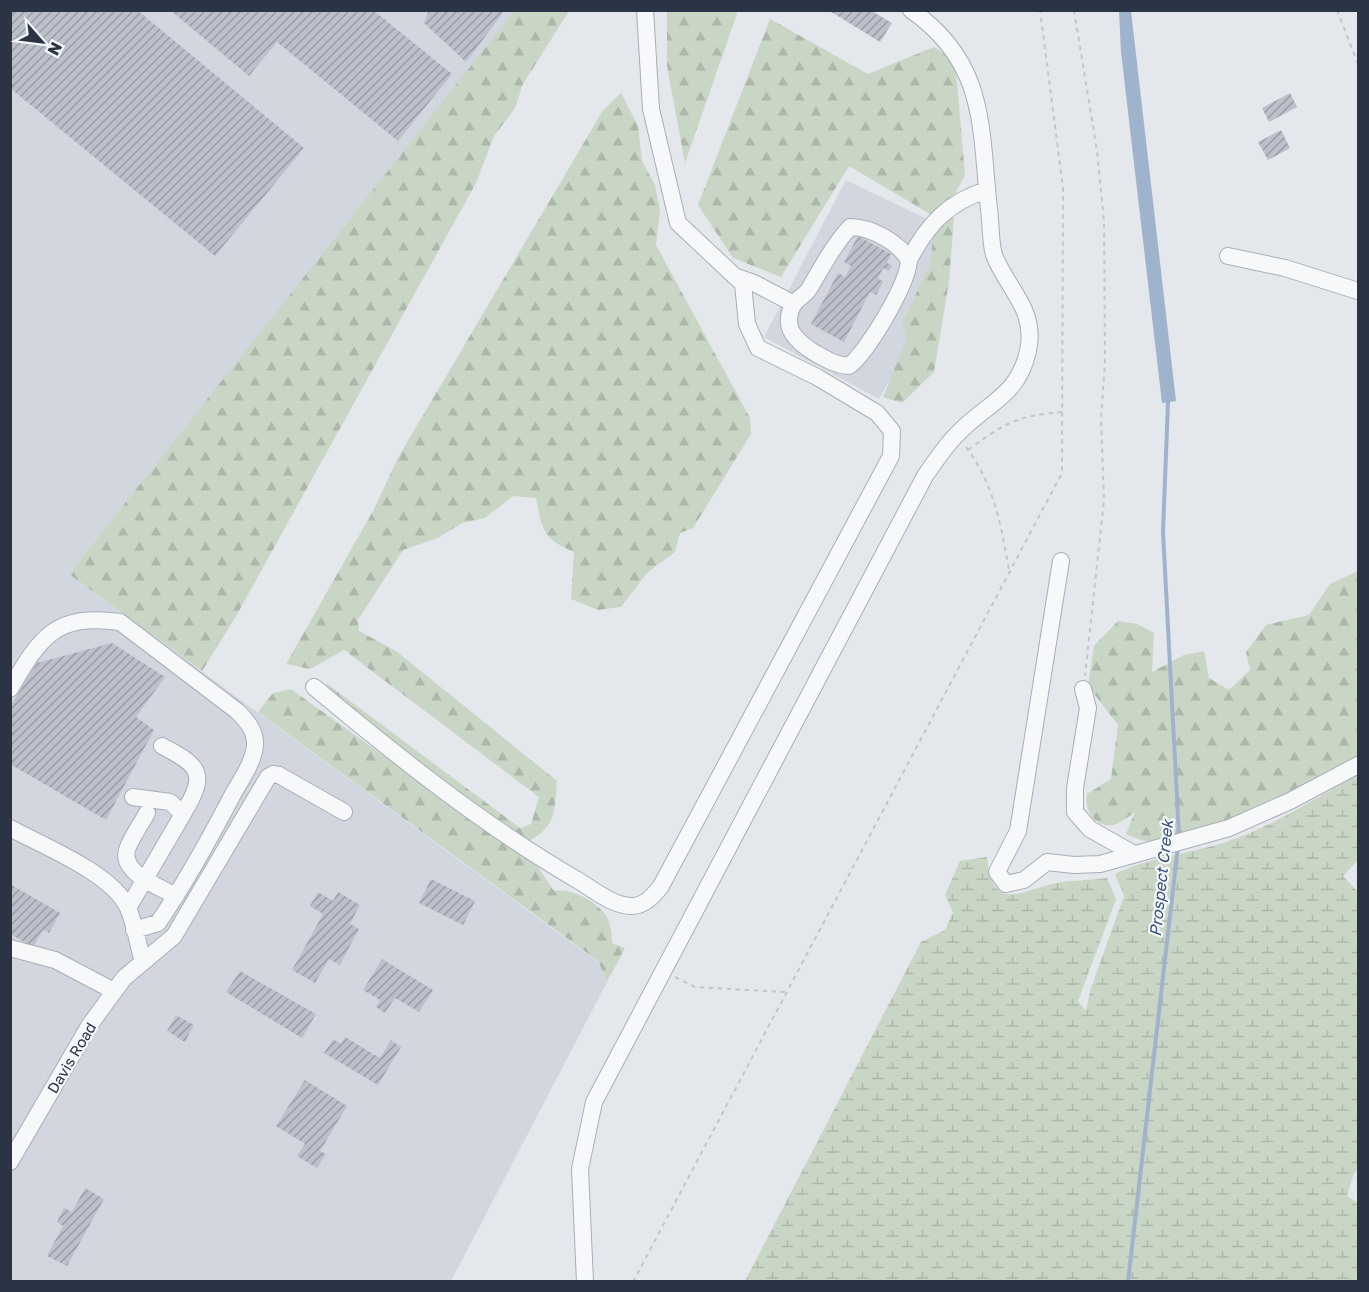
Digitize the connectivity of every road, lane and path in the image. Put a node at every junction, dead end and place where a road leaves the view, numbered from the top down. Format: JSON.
{"nodes":[{"id":1,"x":645,"y":10,"type":"edge"},
{"id":2,"x":911,"y":10,"type":"edge"},
{"id":3,"x":1040,"y":10,"type":"edge"},
{"id":4,"x":1074,"y":10,"type":"edge"},
{"id":5,"x":1337,"y":10,"type":"edge"},
{"id":6,"x":1359,"y":64,"type":"edge"},
{"id":7,"x":987,"y":190,"type":"junction"},
{"id":8,"x":1228,"y":256,"type":"dead end"},
{"id":9,"x":909,"y":260,"type":"junction"},
{"id":10,"x":735,"y":276,"type":"junction"},
{"id":11,"x":1359,"y":291,"type":"edge"},
{"id":12,"x":794,"y":304,"type":"junction"},
{"id":13,"x":1062,"y":412,"type":"junction"},
{"id":14,"x":957,"y":435,"type":"junction"},
{"id":15,"x":969,"y":450,"type":"junction"},
{"id":16,"x":1061,"y":561,"type":"dead end"},
{"id":17,"x":1010,"y":571,"type":"junction"},
{"id":18,"x":314,"y":687,"type":"dead end"},
{"id":19,"x":1083,"y":689,"type":"joint"},
{"id":20,"x":10,"y":690,"type":"edge"},
{"id":21,"x":162,"y":746,"type":"dead end"},
{"id":22,"x":1359,"y":765,"type":"edge"},
{"id":23,"x":133,"y":797,"type":"dead end"},
{"id":24,"x":344,"y":812,"type":"dead end"},
{"id":25,"x":147,"y":813,"type":"dead end"},
{"id":26,"x":183,"y":814,"type":"junction"},
{"id":27,"x":10,"y":828,"type":"edge"},
{"id":28,"x":1134,"y":854,"type":"junction"},
{"id":29,"x":146,"y":879,"type":"junction"},
{"id":30,"x":176,"y":896,"type":"junction"},
{"id":31,"x":128,"y":908,"type":"junction"},
{"id":32,"x":134,"y":930,"type":"junction"},
{"id":33,"x":10,"y":948,"type":"edge"},
{"id":34,"x":144,"y":962,"type":"junction"},
{"id":35,"x":663,"y":969,"type":"junction"},
{"id":36,"x":114,"y":991,"type":"junction"},
{"id":37,"x":787,"y":992,"type":"junction"},
{"id":38,"x":13,"y":1152,"type":"edge"},
{"id":39,"x":585,"y":1281,"type":"edge"},
{"id":40,"x":633,"y":1281,"type":"edge"}],
"edges":[{"from":1,"to":10,"type":"street"},
{"from":2,"to":7,"type":"street"},
{"from":3,"to":13,"type":"path"},
{"from":4,"to":19,"type":"path"},
{"from":5,"to":6,"type":"path"},
{"from":7,"to":9,"type":"street"},
{"from":7,"to":14,"type":"street"},
{"from":8,"to":11,"type":"street"},
{"from":9,"to":12,"type":"street"},
{"from":9,"to":12,"type":"street"},
{"from":10,"to":12,"type":"street"},
{"from":10,"to":18,"type":"street"},
{"from":13,"to":15,"type":"path"},
{"from":13,"to":17,"type":"path"},
{"from":14,"to":15,"type":"path"},
{"from":14,"to":35,"type":"street"},
{"from":15,"to":17,"type":"path"},
{"from":16,"to":28,"type":"street"},
{"from":17,"to":37,"type":"path"},
{"from":19,"to":28,"type":"street"},
{"from":20,"to":30,"type":"street"},
{"from":21,"to":26,"type":"street"},
{"from":22,"to":28,"type":"street"},
{"from":23,"to":26,"type":"street"},
{"from":24,"to":34,"type":"street","name":"Davis Road"},
{"from":25,"to":29,"type":"street"},
{"from":26,"to":29,"type":"street"},
{"from":27,"to":31,"type":"street"},
{"from":29,"to":30,"type":"street"},
{"from":29,"to":31,"type":"street"},
{"from":30,"to":32,"type":"street"},
{"from":31,"to":32,"type":"street"},
{"from":32,"to":34,"type":"street"},
{"from":33,"to":36,"type":"street"},
{"from":34,"to":36,"type":"street","name":"Davis Road"},
{"from":35,"to":37,"type":"path"},
{"from":35,"to":39,"type":"street"},
{"from":36,"to":38,"type":"street","name":"Davis Road"},
{"from":37,"to":40,"type":"path"}]}
